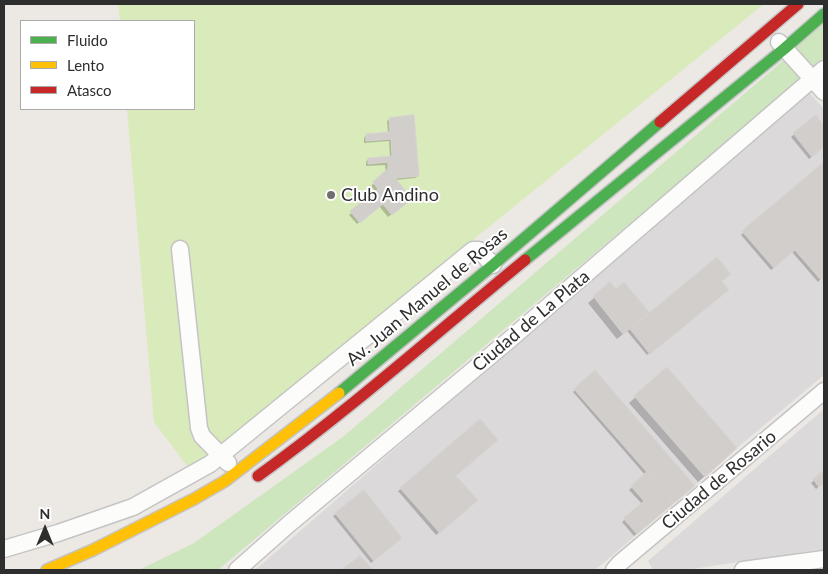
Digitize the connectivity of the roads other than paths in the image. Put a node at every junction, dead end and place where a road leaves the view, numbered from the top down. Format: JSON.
{"nodes":[{"id":1,"x":798,"y":4,"type":"edge"},
{"id":2,"x":819,"y":4,"type":"edge"},
{"id":3,"x":824,"y":9,"type":"edge"},
{"id":4,"x":824,"y":14,"type":"edge"},
{"id":5,"x":769,"y":29,"type":"junction"},
{"id":6,"x":784,"y":49,"type":"junction"},
{"id":7,"x":818,"y":74,"type":"edge"},
{"id":8,"x":824,"y":92,"type":"edge"},
{"id":9,"x":180,"y":249,"type":"dead end"},
{"id":10,"x":493,"y":265,"type":"junction"},
{"id":11,"x":824,"y":391,"type":"edge"},
{"id":12,"x":220,"y":455,"type":"junction"},
{"id":13,"x":236,"y":472,"type":"junction"},
{"id":14,"x":252,"y":480,"type":"dead end"},
{"id":15,"x":4,"y":549,"type":"edge"},
{"id":16,"x":824,"y":559,"type":"edge"},
{"id":17,"x":47,"y":570,"type":"edge"},
{"id":18,"x":237,"y":570,"type":"edge"},
{"id":19,"x":614,"y":570,"type":"edge"},
{"id":20,"x":743,"y":570,"type":"edge"}],
"edges":[{"from":1,"to":5,"type":"main road","name":"Av. Juan Manuel de Rosas"},
{"from":2,"to":3,"type":"street"},
{"from":4,"to":6,"type":"main road","name":"Av. Juan Manuel de Rosas"},
{"from":5,"to":6,"type":"street"},
{"from":5,"to":10,"type":"main road","name":"Av. Juan Manuel de Rosas"},
{"from":6,"to":7,"type":"street"},
{"from":6,"to":14,"type":"main road","name":"Av. Juan Manuel de Rosas"},
{"from":7,"to":8,"type":"street"},
{"from":7,"to":18,"type":"street","name":"Ciudad de La Plata"},
{"from":9,"to":12,"type":"street"},
{"from":10,"to":12,"type":"street"},
{"from":10,"to":13,"type":"main road","name":"Av. Juan Manuel de Rosas"},
{"from":11,"to":19,"type":"street","name":"Ciudad de Rosario"},
{"from":12,"to":13,"type":"street"},
{"from":12,"to":15,"type":"street"},
{"from":13,"to":17,"type":"main road","name":"Av. Juan Manuel de Rosas"},
{"from":16,"to":20,"type":"street"}]}
